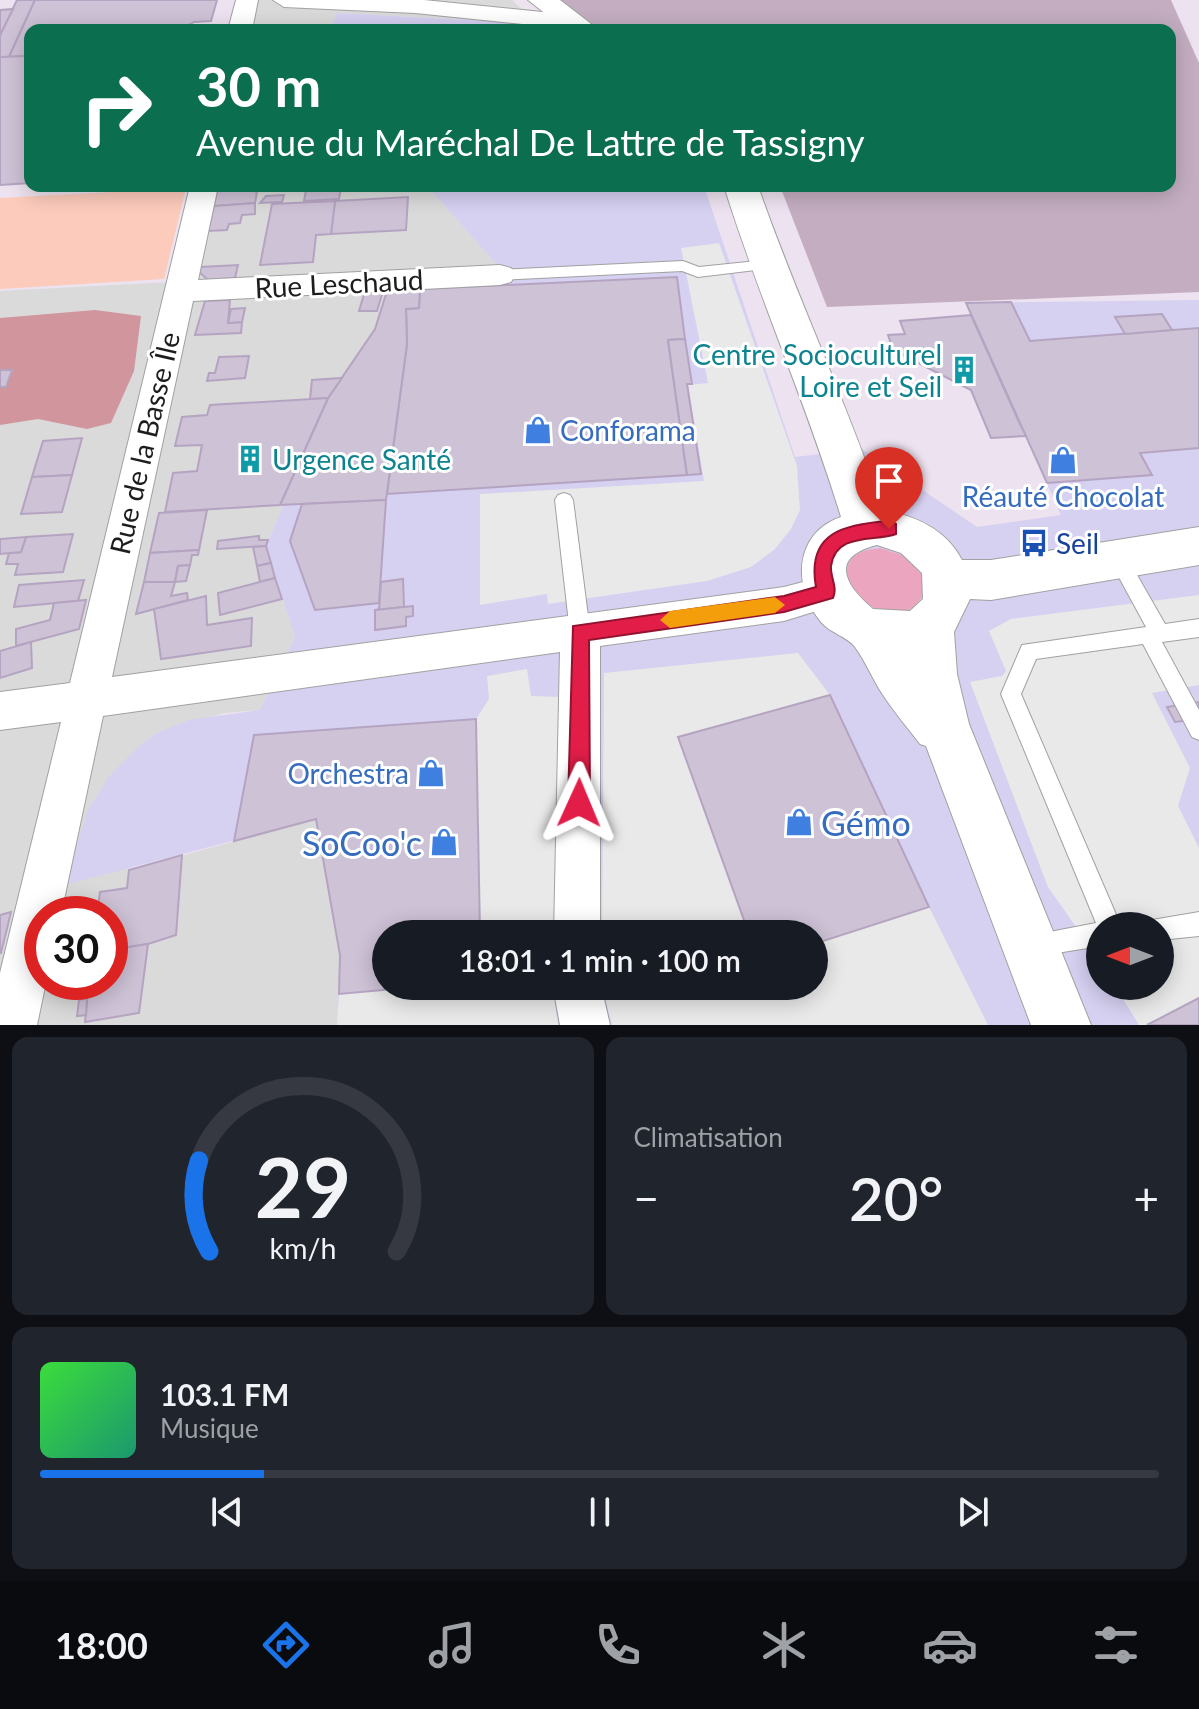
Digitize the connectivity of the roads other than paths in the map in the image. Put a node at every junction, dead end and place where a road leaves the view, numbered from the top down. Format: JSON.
{"nodes":[{"id":1,"x":247,"y":0,"type":"edge"},
{"id":2,"x":284,"y":0,"type":"edge"},
{"id":3,"x":542,"y":0,"type":"edge"},
{"id":4,"x":462,"y":5,"type":"edge"},
{"id":5,"x":241,"y":24,"type":"edge"},
{"id":6,"x":567,"y":24,"type":"edge"},
{"id":7,"x":575,"y":24,"type":"edge"},
{"id":8,"x":203,"y":192,"type":"edge"},
{"id":9,"x":743,"y":192,"type":"edge"},
{"id":10,"x":767,"y":265,"type":"junction"},
{"id":11,"x":500,"y":275,"type":"joint"},
{"id":12,"x":178,"y":291,"type":"junction"},
{"id":13,"x":564,"y":500,"type":"dead end"},
{"id":14,"x":867,"y":528,"type":"junction"},
{"id":15,"x":1199,"y":546,"type":"edge"},
{"id":16,"x":1118,"y":559,"type":"junction"},
{"id":17,"x":947,"y":579,"type":"junction"},
{"id":18,"x":826,"y":592,"type":"junction"},
{"id":19,"x":930,"y":624,"type":"junction"},
{"id":20,"x":1199,"y":628,"type":"edge"},
{"id":21,"x":871,"y":630,"type":"junction"},
{"id":22,"x":580,"y":632,"type":"junction"},
{"id":23,"x":1154,"y":634,"type":"junction"},
{"id":24,"x":87,"y":701,"type":"junction"},
{"id":25,"x":0,"y":711,"type":"edge"},
{"id":26,"x":1199,"y":730,"type":"edge"},
{"id":27,"x":949,"y":741,"type":"junction"},
{"id":28,"x":1103,"y":912,"type":"edge"},
{"id":29,"x":577,"y":920,"type":"edge"},
{"id":30,"x":1199,"y":924,"type":"edge"},
{"id":31,"x":1174,"y":927,"type":"edge"},
{"id":32,"x":1086,"y":936,"type":"edge"},
{"id":33,"x":1030,"y":945,"type":"junction"},
{"id":34,"x":580,"y":1000,"type":"edge"},
{"id":35,"x":12,"y":1025,"type":"edge"},
{"id":36,"x":585,"y":1025,"type":"edge"},
{"id":37,"x":1061,"y":1025,"type":"edge"}],
"edges":[{"from":1,"to":5,"type":"street"},
{"from":2,"to":4,"type":"street"},
{"from":3,"to":7,"type":"street"},
{"from":4,"to":6,"type":"street"},
{"from":8,"to":12,"type":"street","name":"Rue de la Basse Île"},
{"from":9,"to":10,"type":"street"},
{"from":10,"to":11,"type":"lane"},
{"from":10,"to":14,"type":"street"},
{"from":11,"to":12,"type":"street","name":"Rue Leschaud"},
{"from":12,"to":24,"type":"street","name":"Rue de la Basse Île"},
{"from":13,"to":22,"type":"lane"},
{"from":14,"to":17,"type":"street"},
{"from":14,"to":18,"type":"street"},
{"from":15,"to":16,"type":"street"},
{"from":16,"to":17,"type":"street"},
{"from":16,"to":23,"type":"lane"},
{"from":17,"to":19,"type":"street"},
{"from":18,"to":21,"type":"street"},
{"from":18,"to":22,"type":"street"},
{"from":19,"to":21,"type":"street"},
{"from":19,"to":27,"type":"street"},
{"from":20,"to":23,"type":"lane"},
{"from":21,"to":27,"type":"street"},
{"from":22,"to":24,"type":"street"},
{"from":22,"to":29,"type":"street"},
{"from":23,"to":26,"type":"lane"},
{"from":23,"to":28,"type":"lane"},
{"from":24,"to":25,"type":"street"},
{"from":24,"to":35,"type":"street","name":"Rue de la Basse Île"},
{"from":27,"to":33,"type":"street"},
{"from":30,"to":31,"type":"lane"},
{"from":32,"to":33,"type":"lane"},
{"from":33,"to":37,"type":"street"},
{"from":34,"to":36,"type":"street"}]}
